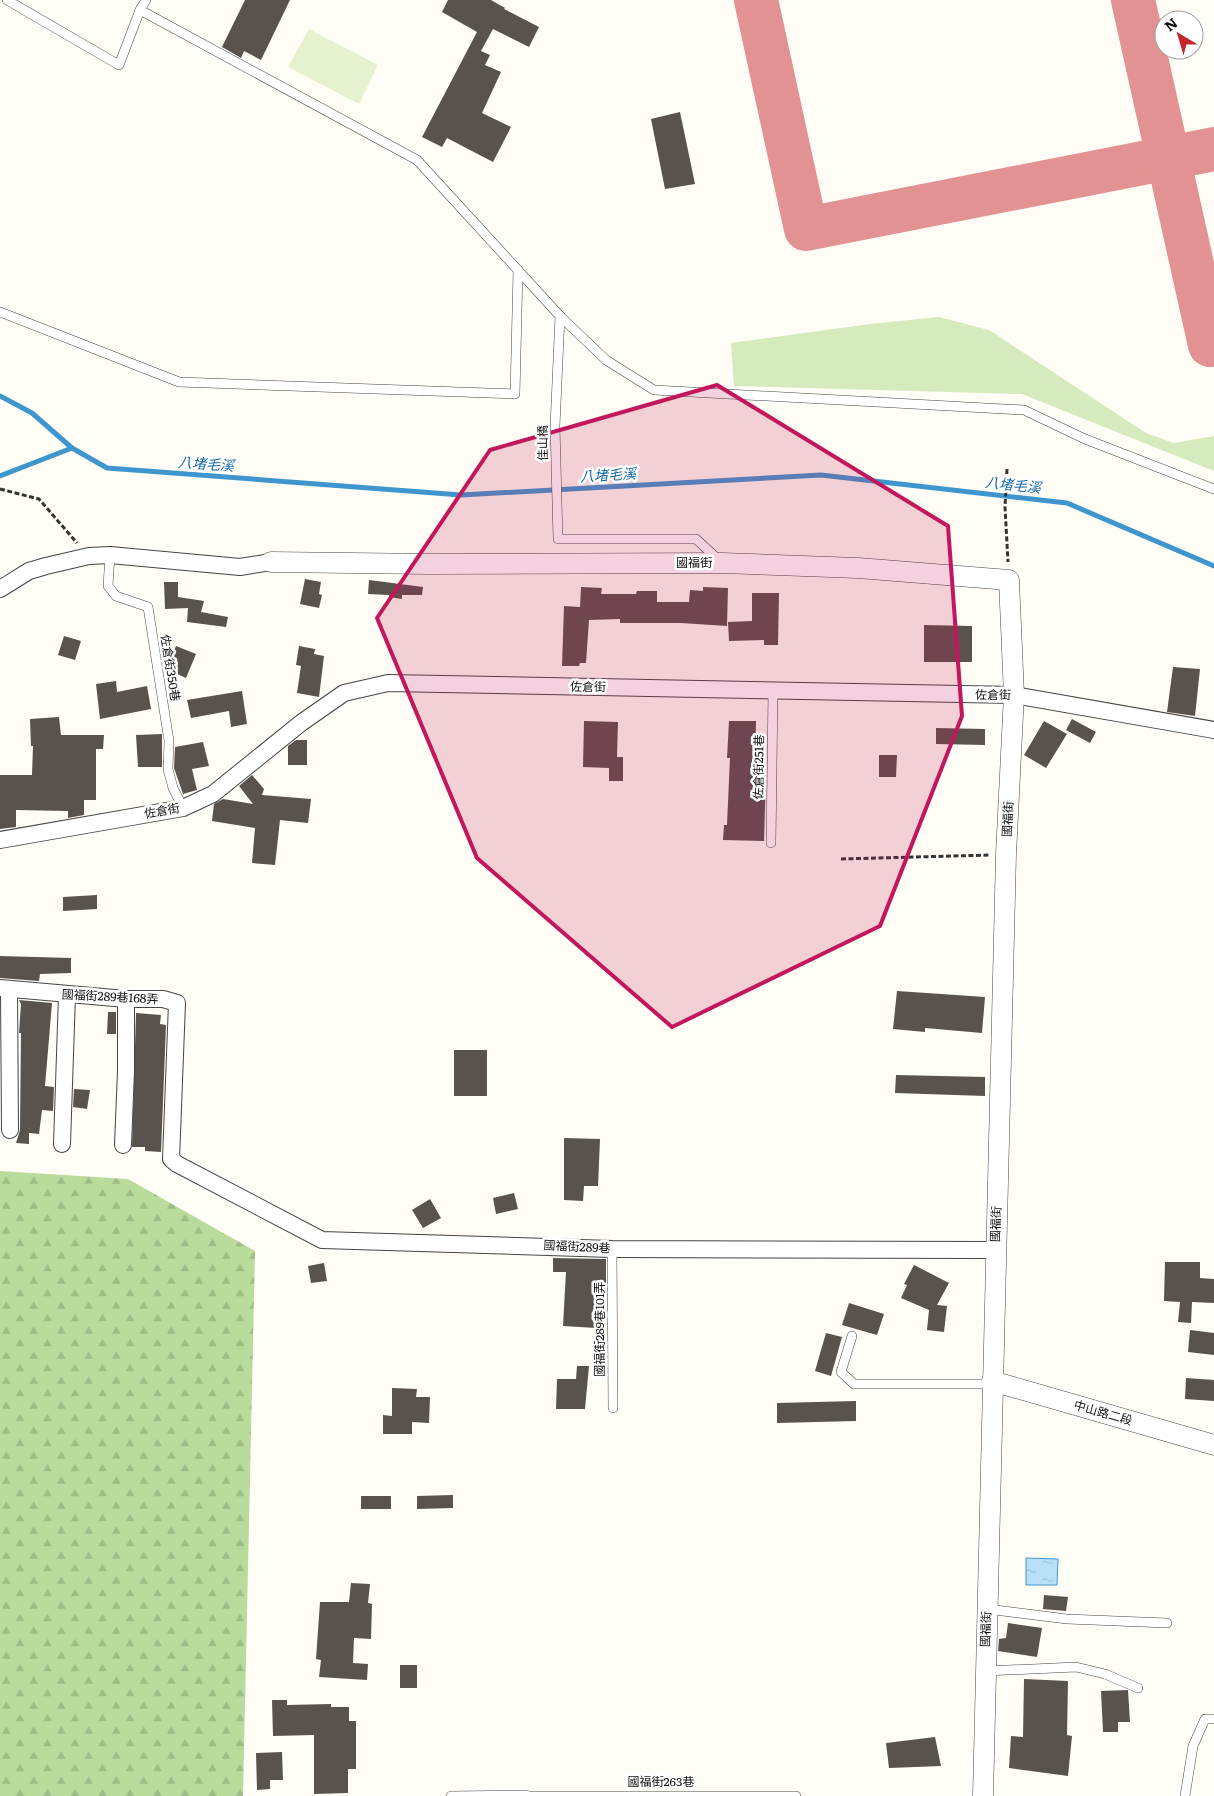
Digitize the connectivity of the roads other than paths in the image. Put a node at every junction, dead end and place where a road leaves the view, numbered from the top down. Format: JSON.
{"nodes":[{"id":1,"x":7,"y":0,"type":"edge"},
{"id":2,"x":146,"y":0,"type":"edge"},
{"id":3,"x":140,"y":10,"type":"junction"},
{"id":4,"x":518,"y":270,"type":"junction"},
{"id":5,"x":0,"y":312,"type":"edge"},
{"id":6,"x":560,"y":316,"type":"junction"},
{"id":7,"x":1214,"y":489,"type":"edge"},
{"id":8,"x":110,"y":554,"type":"junction"},
{"id":9,"x":271,"y":562,"type":"joint"},
{"id":10,"x":722,"y":563,"type":"junction"},
{"id":11,"x":0,"y":589,"type":"edge"},
{"id":12,"x":773,"y":691,"type":"junction"},
{"id":13,"x":1014,"y":695,"type":"junction"},
{"id":14,"x":1214,"y":730,"type":"edge"},
{"id":15,"x":184,"y":808,"type":"junction"},
{"id":16,"x":0,"y":840,"type":"edge"},
{"id":17,"x":771,"y":843,"type":"dead end"},
{"id":18,"x":4,"y":989,"type":"edge"},
{"id":19,"x":67,"y":995,"type":"junction"},
{"id":20,"x":126,"y":999,"type":"junction"},
{"id":21,"x":10,"y":1130,"type":"dead end"},
{"id":22,"x":62,"y":1144,"type":"dead end"},
{"id":23,"x":123,"y":1145,"type":"dead end"},
{"id":24,"x":177,"y":1164,"type":"joint"},
{"id":25,"x":612,"y":1249,"type":"junction"},
{"id":26,"x":995,"y":1250,"type":"junction"},
{"id":27,"x":852,"y":1336,"type":"dead end"},
{"id":28,"x":992,"y":1383,"type":"junction"},
{"id":29,"x":614,"y":1408,"type":"dead end"},
{"id":30,"x":1214,"y":1445,"type":"edge"},
{"id":31,"x":987,"y":1609,"type":"junction"},
{"id":32,"x":1167,"y":1624,"type":"dead end"},
{"id":33,"x":984,"y":1671,"type":"junction"},
{"id":34,"x":1138,"y":1688,"type":"dead end"},
{"id":35,"x":1214,"y":1719,"type":"edge"},
{"id":36,"x":526,"y":1795,"type":"edge"},
{"id":37,"x":451,"y":1796,"type":"edge"},
{"id":38,"x":796,"y":1796,"type":"edge"},
{"id":39,"x":983,"y":1796,"type":"edge"},
{"id":40,"x":1185,"y":1796,"type":"edge"}],
"edges":[{"from":1,"to":3,"type":"lane"},
{"from":2,"to":3,"type":"lane"},
{"from":3,"to":4,"type":"lane"},
{"from":4,"to":5,"type":"lane"},
{"from":4,"to":6,"type":"lane"},
{"from":6,"to":7,"type":"lane"},
{"from":6,"to":10,"type":"lane","name":"佳山橋"},
{"from":8,"to":9,"type":"street"},
{"from":8,"to":11,"type":"street"},
{"from":8,"to":15,"type":"lane","name":"佐倉街350巷"},
{"from":9,"to":10,"type":"street","name":"國福街"},
{"from":10,"to":13,"type":"street","name":"國福街"},
{"from":12,"to":13,"type":"street","name":"佐倉街"},
{"from":12,"to":15,"type":"street","name":"佐倉街"},
{"from":12,"to":17,"type":"lane","name":"佐倉街251巷"},
{"from":13,"to":14,"type":"street","name":"佐倉街"},
{"from":13,"to":26,"type":"street","name":"國福街"},
{"from":15,"to":16,"type":"street","name":"佐倉街"},
{"from":18,"to":19,"type":"street","name":"國福街289巷168弄"},
{"from":18,"to":21,"type":"street"},
{"from":19,"to":20,"type":"street","name":"國福街289巷168弄"},
{"from":19,"to":22,"type":"street"},
{"from":20,"to":23,"type":"street"},
{"from":20,"to":24,"type":"street","name":"國福街289巷168弄"},
{"from":24,"to":25,"type":"street","name":"國福街289巷"},
{"from":25,"to":26,"type":"street","name":"國福街289巷"},
{"from":25,"to":29,"type":"lane","name":"國福街289巷101弄"},
{"from":26,"to":28,"type":"street","name":"國福街"},
{"from":27,"to":28,"type":"lane"},
{"from":28,"to":30,"type":"street","name":"中山路二段"},
{"from":28,"to":31,"type":"street","name":"國福街"},
{"from":31,"to":32,"type":"lane"},
{"from":31,"to":33,"type":"street","name":"國福街"},
{"from":33,"to":34,"type":"lane"},
{"from":33,"to":39,"type":"street","name":"國福街"},
{"from":35,"to":40,"type":"lane"},
{"from":36,"to":37,"type":"lane","name":"國福街263巷"},
{"from":36,"to":38,"type":"lane","name":"國福街263巷"}]}
